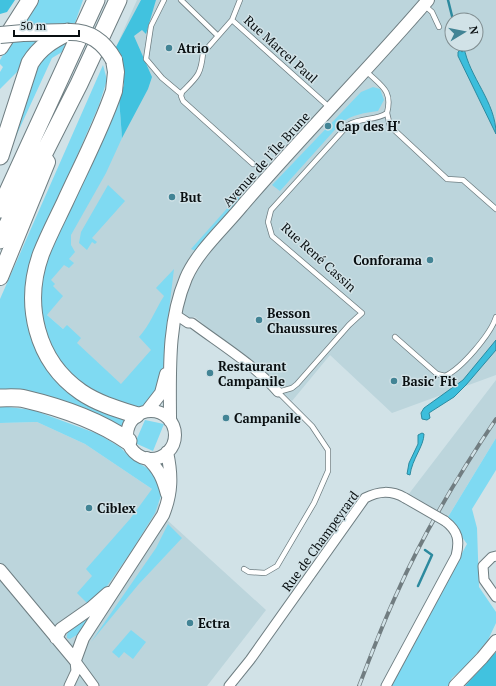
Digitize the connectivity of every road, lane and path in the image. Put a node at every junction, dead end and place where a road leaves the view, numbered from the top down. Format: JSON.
{"nodes":[{"id":1,"x":30,"y":0,"type":"edge"},
{"id":2,"x":96,"y":0,"type":"edge"},
{"id":3,"x":118,"y":0,"type":"edge"},
{"id":4,"x":164,"y":0,"type":"edge"},
{"id":5,"x":181,"y":0,"type":"edge"},
{"id":6,"x":240,"y":0,"type":"edge"},
{"id":7,"x":426,"y":2,"type":"edge"},
{"id":8,"x":232,"y":20,"type":"junction"},
{"id":9,"x":439,"y":26,"type":"dead end"},
{"id":10,"x":68,"y":32,"type":"junction"},
{"id":11,"x":0,"y":35,"type":"edge"},
{"id":12,"x":218,"y":36,"type":"junction"},
{"id":13,"x":0,"y":47,"type":"edge"},
{"id":14,"x":365,"y":70,"type":"junction"},
{"id":15,"x":79,"y":84,"type":"junction"},
{"id":16,"x":181,"y":94,"type":"junction"},
{"id":17,"x":330,"y":108,"type":"junction"},
{"id":18,"x":387,"y":113,"type":"junction"},
{"id":19,"x":0,"y":156,"type":"edge"},
{"id":20,"x":253,"y":164,"type":"dead end"},
{"id":21,"x":0,"y":209,"type":"edge"},
{"id":22,"x":496,"y":209,"type":"edge"},
{"id":23,"x":0,"y":240,"type":"edge"},
{"id":24,"x":0,"y":277,"type":"edge"},
{"id":25,"x":176,"y":315,"type":"junction"},
{"id":26,"x":496,"y":317,"type":"edge"},
{"id":27,"x":395,"y":337,"type":"dead end"},
{"id":28,"x":170,"y":360,"type":"junction"},
{"id":29,"x":278,"y":392,"type":"junction"},
{"id":30,"x":0,"y":398,"type":"edge"},
{"id":31,"x":142,"y":413,"type":"junction"},
{"id":32,"x":170,"y":421,"type":"junction"},
{"id":33,"x":128,"y":442,"type":"junction"},
{"id":34,"x":167,"y":452,"type":"junction"},
{"id":35,"x":147,"y":458,"type":"junction"},
{"id":36,"x":169,"y":499,"type":"junction"},
{"id":37,"x":496,"y":556,"type":"edge"},
{"id":38,"x":244,"y":568,"type":"dead end"},
{"id":39,"x":0,"y":570,"type":"edge"},
{"id":40,"x":116,"y":588,"type":"junction"},
{"id":41,"x":496,"y":597,"type":"edge"},
{"id":42,"x":56,"y":638,"type":"junction"},
{"id":43,"x":496,"y":641,"type":"edge"},
{"id":44,"x":75,"y":660,"type":"junction"},
{"id":45,"x":88,"y":678,"type":"junction"},
{"id":46,"x":70,"y":684,"type":"edge"},
{"id":47,"x":94,"y":686,"type":"edge"},
{"id":48,"x":229,"y":686,"type":"edge"},
{"id":49,"x":386,"y":686,"type":"edge"},
{"id":50,"x":455,"y":686,"type":"edge"}],
"edges":[{"from":1,"to":13,"type":"highway"},
{"from":2,"to":21,"type":"highway"},
{"from":3,"to":15,"type":"highway"},
{"from":4,"to":16,"type":"lane"},
{"from":5,"to":12,"type":"lane"},
{"from":6,"to":8,"type":"lane","name":"Rue Marcel Paul"},
{"from":7,"to":9,"type":"lane"},
{"from":7,"to":14,"type":"street","name":"Avenue de l'Île Brune"},
{"from":8,"to":12,"type":"lane"},
{"from":8,"to":17,"type":"lane","name":"Rue Marcel Paul"},
{"from":10,"to":11,"type":"highway","bridge":true},
{"from":10,"to":19,"type":"highway"},
{"from":10,"to":31,"type":"highway","bridge":true},
{"from":12,"to":16,"type":"lane"},
{"from":14,"to":17,"type":"street","name":"Avenue de l'Île Brune"},
{"from":14,"to":18,"type":"lane"},
{"from":15,"to":23,"type":"highway"},
{"from":15,"to":24,"type":"highway"},
{"from":16,"to":20,"type":"lane"},
{"from":17,"to":25,"type":"street","name":"Avenue de l'Île Brune"},
{"from":18,"to":22,"type":"lane"},
{"from":18,"to":29,"type":"lane","name":"Rue René Cassin"},
{"from":25,"to":28,"type":"street","name":"Avenue de l'Île Brune"},
{"from":25,"to":29,"type":"street"},
{"from":26,"to":27,"type":"lane"},
{"from":28,"to":31,"type":"street","name":"Avenue de l'Île Brune"},
{"from":28,"to":32,"type":"street","name":"Avenue de l'Île Brune"},
{"from":29,"to":38,"type":"lane"},
{"from":30,"to":33,"type":"highway"},
{"from":31,"to":32,"type":"street"},
{"from":31,"to":33,"type":"street"},
{"from":32,"to":34,"type":"street"},
{"from":33,"to":35,"type":"street"},
{"from":34,"to":35,"type":"street"},
{"from":34,"to":36,"type":"street"},
{"from":35,"to":36,"type":"street"},
{"from":36,"to":40,"type":"street"},
{"from":37,"to":41,"type":"street"},
{"from":39,"to":42,"type":"street"},
{"from":40,"to":42,"type":"street"},
{"from":40,"to":44,"type":"street"},
{"from":42,"to":44,"type":"street"},
{"from":43,"to":50,"type":"street"},
{"from":44,"to":45,"type":"street"},
{"from":44,"to":46,"type":"street"},
{"from":45,"to":46,"type":"street"},
{"from":45,"to":47,"type":"street"},
{"from":48,"to":49,"type":"street","name":"Rue de Champeyrard","bridge":true}]}
